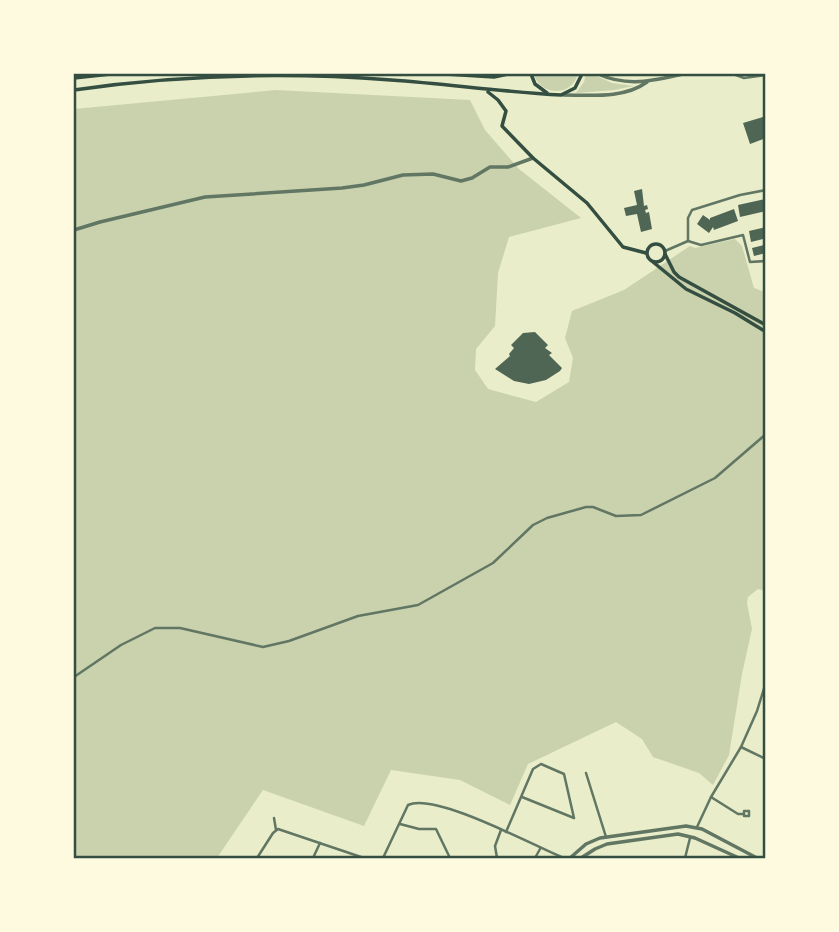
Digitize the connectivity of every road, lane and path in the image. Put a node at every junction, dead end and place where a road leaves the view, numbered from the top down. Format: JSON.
{"nodes":[{"id":1,"x":111,"y":74,"type":"edge"},
{"id":2,"x":445,"y":74,"type":"edge"},
{"id":3,"x":508,"y":74,"type":"edge"},
{"id":4,"x":531,"y":74,"type":"edge"},
{"id":5,"x":582,"y":74,"type":"edge"},
{"id":6,"x":598,"y":74,"type":"edge"},
{"id":7,"x":683,"y":74,"type":"edge"},
{"id":8,"x":733,"y":74,"type":"edge"},
{"id":9,"x":670,"y":75,"type":"edge"},
{"id":10,"x":765,"y":75,"type":"edge"},
{"id":11,"x":74,"y":78,"type":"edge"},
{"id":12,"x":648,"y":82,"type":"junction"},
{"id":13,"x":484,"y":89,"type":"junction"},
{"id":14,"x":74,"y":90,"type":"edge"},
{"id":15,"x":549,"y":94,"type":"junction"},
{"id":16,"x":561,"y":95,"type":"junction"},
{"id":17,"x":533,"y":158,"type":"junction"},
{"id":18,"x":765,"y":190,"type":"edge"},
{"id":19,"x":74,"y":230,"type":"edge"},
{"id":20,"x":688,"y":241,"type":"junction"},
{"id":21,"x":646,"y":253,"type":"junction"},
{"id":22,"x":665,"y":253,"type":"junction"},
{"id":23,"x":765,"y":261,"type":"edge"},
{"id":24,"x":653,"y":262,"type":"junction"},
{"id":25,"x":765,"y":325,"type":"edge"},
{"id":26,"x":765,"y":332,"type":"edge"},
{"id":27,"x":765,"y":434,"type":"edge"},
{"id":28,"x":74,"y":677,"type":"edge"},
{"id":29,"x":765,"y":682,"type":"edge"},
{"id":30,"x":741,"y":747,"type":"junction"},
{"id":31,"x":765,"y":759,"type":"edge"},
{"id":32,"x":586,"y":773,"type":"dead end"},
{"id":33,"x":522,"y":797,"type":"junction"},
{"id":34,"x":711,"y":797,"type":"junction"},
{"id":35,"x":743,"y":814,"type":"dead end"},
{"id":36,"x":274,"y":818,"type":"dead end"},
{"id":37,"x":399,"y":824,"type":"junction"},
{"id":38,"x":697,"y":827,"type":"junction"},
{"id":39,"x":276,"y":830,"type":"junction"},
{"id":40,"x":501,"y":830,"type":"junction"},
{"id":41,"x":506,"y":832,"type":"junction"},
{"id":42,"x":691,"y":836,"type":"junction"},
{"id":43,"x":606,"y":837,"type":"junction"},
{"id":44,"x":320,"y":843,"type":"junction"},
{"id":45,"x":541,"y":849,"type":"junction"},
{"id":46,"x":257,"y":859,"type":"edge"},
{"id":47,"x":313,"y":859,"type":"edge"},
{"id":48,"x":364,"y":859,"type":"edge"},
{"id":49,"x":383,"y":859,"type":"edge"},
{"id":50,"x":450,"y":859,"type":"edge"},
{"id":51,"x":497,"y":859,"type":"edge"},
{"id":52,"x":535,"y":859,"type":"edge"},
{"id":53,"x":564,"y":859,"type":"edge"},
{"id":54,"x":570,"y":859,"type":"edge"},
{"id":55,"x":581,"y":859,"type":"edge"},
{"id":56,"x":685,"y":859,"type":"edge"},
{"id":57,"x":739,"y":859,"type":"edge"},
{"id":58,"x":757,"y":859,"type":"edge"}],
"edges":[{"from":1,"to":11,"type":"main road"},
{"from":2,"to":3,"type":"main road"},
{"from":4,"to":15,"type":"main road"},
{"from":5,"to":16,"type":"main road"},
{"from":6,"to":12,"type":"street"},
{"from":7,"to":9,"type":"street"},
{"from":8,"to":10,"type":"street"},
{"from":9,"to":12,"type":"street"},
{"from":12,"to":16,"type":"street"},
{"from":13,"to":14,"type":"main road"},
{"from":13,"to":15,"type":"main road"},
{"from":13,"to":17,"type":"main road"},
{"from":15,"to":16,"type":"main road"},
{"from":17,"to":19,"type":"street"},
{"from":17,"to":21,"type":"main road"},
{"from":18,"to":20,"type":"street"},
{"from":20,"to":22,"type":"street"},
{"from":20,"to":23,"type":"street"},
{"from":21,"to":22,"type":"main road"},
{"from":21,"to":24,"type":"main road"},
{"from":22,"to":24,"type":"main road"},
{"from":22,"to":25,"type":"main road"},
{"from":24,"to":26,"type":"main road"},
{"from":27,"to":28,"type":"street"},
{"from":29,"to":30,"type":"street"},
{"from":30,"to":31,"type":"street"},
{"from":30,"to":34,"type":"street"},
{"from":32,"to":43,"type":"street"},
{"from":33,"to":33,"type":"street"},
{"from":33,"to":41,"type":"street"},
{"from":34,"to":35,"type":"street"},
{"from":34,"to":38,"type":"street"},
{"from":36,"to":39,"type":"street"},
{"from":37,"to":40,"type":"street"},
{"from":37,"to":49,"type":"street"},
{"from":37,"to":50,"type":"street"},
{"from":38,"to":42,"type":"street"},
{"from":38,"to":43,"type":"street"},
{"from":38,"to":58,"type":"street"},
{"from":39,"to":44,"type":"street"},
{"from":39,"to":46,"type":"street"},
{"from":40,"to":41,"type":"street"},
{"from":40,"to":51,"type":"street"},
{"from":41,"to":45,"type":"street"},
{"from":42,"to":55,"type":"street"},
{"from":42,"to":56,"type":"street"},
{"from":42,"to":57,"type":"street"},
{"from":43,"to":54,"type":"street"},
{"from":44,"to":47,"type":"street"},
{"from":44,"to":48,"type":"street"},
{"from":45,"to":52,"type":"street"},
{"from":45,"to":53,"type":"street"}]}
